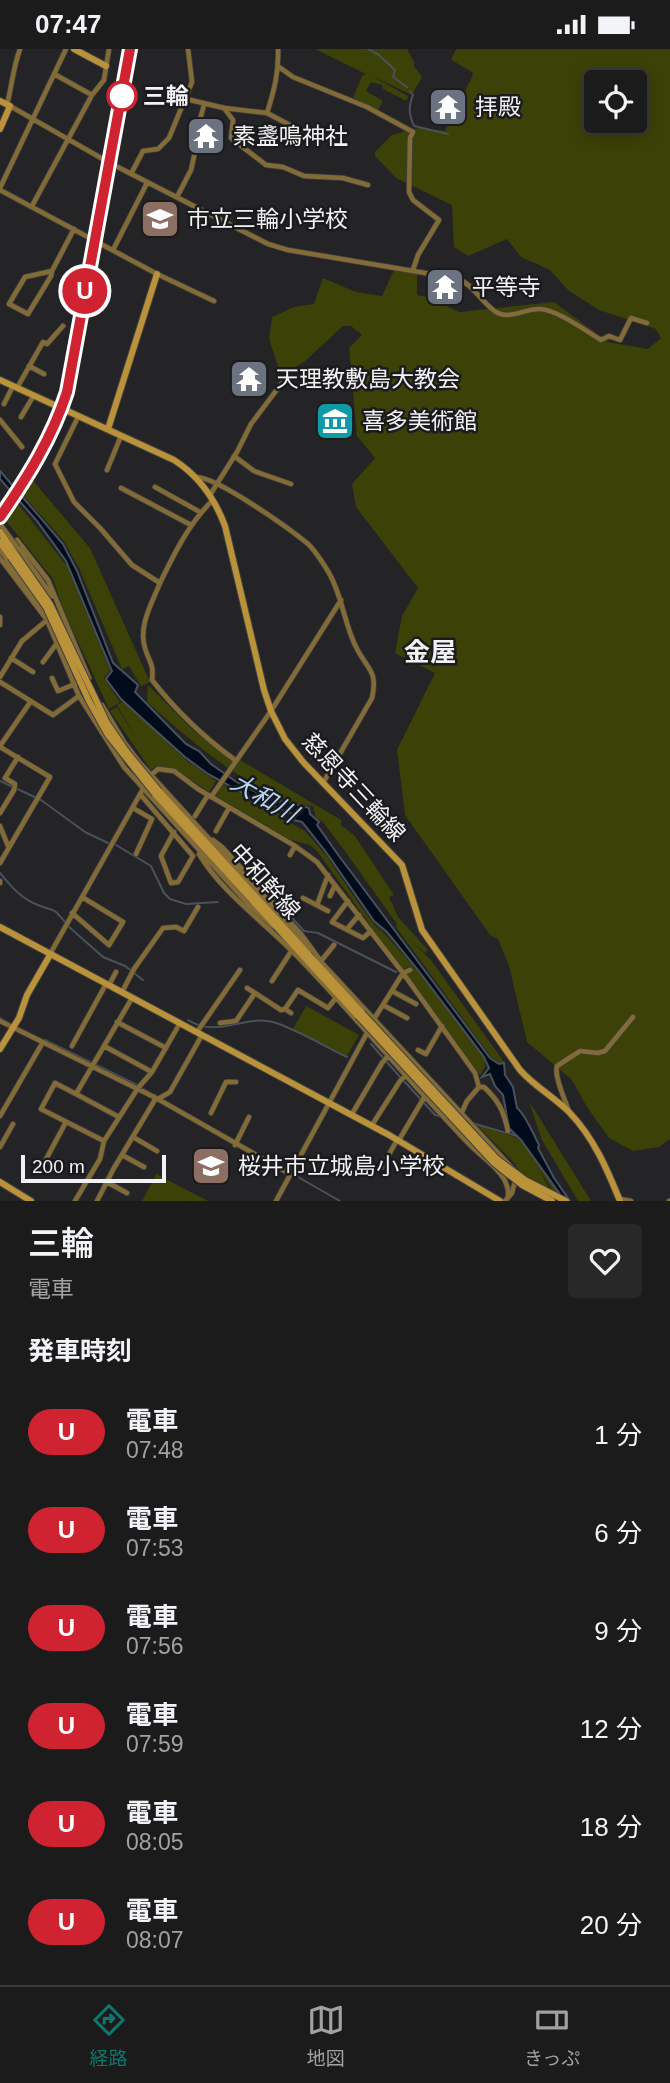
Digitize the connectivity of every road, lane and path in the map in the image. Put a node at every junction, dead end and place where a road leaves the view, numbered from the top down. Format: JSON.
{"nodes":[{"id":1,"x":20,"y":49,"type":"edge"},
{"id":2,"x":66,"y":49,"type":"edge"},
{"id":3,"x":74,"y":49,"type":"edge"},
{"id":4,"x":109,"y":49,"type":"edge"},
{"id":5,"x":188,"y":49,"type":"edge"},
{"id":6,"x":278,"y":49,"type":"edge"},
{"id":7,"x":106,"y":66,"type":"junction"},
{"id":8,"x":279,"y":67,"type":"junction"},
{"id":9,"x":54,"y":75,"type":"junction"},
{"id":10,"x":92,"y":95,"type":"junction"},
{"id":11,"x":186,"y":99,"type":"junction"},
{"id":12,"x":6,"y":104,"type":"edge"},
{"id":13,"x":204,"y":104,"type":"junction"},
{"id":14,"x":224,"y":108,"type":"junction"},
{"id":15,"x":267,"y":113,"type":"junction"},
{"id":16,"x":32,"y":118,"type":"junction"},
{"id":17,"x":0,"y":129,"type":"edge"},
{"id":18,"x":301,"y":131,"type":"dead end"},
{"id":19,"x":68,"y":139,"type":"junction"},
{"id":20,"x":131,"y":174,"type":"junction"},
{"id":21,"x":147,"y":183,"type":"junction"},
{"id":22,"x":368,"y":185,"type":"dead end"},
{"id":23,"x":0,"y":189,"type":"edge"},
{"id":24,"x":177,"y":197,"type":"junction"},
{"id":25,"x":32,"y":206,"type":"junction"},
{"id":26,"x":74,"y":229,"type":"junction"},
{"id":27,"x":113,"y":250,"type":"junction"},
{"id":28,"x":413,"y":270,"type":"junction"},
{"id":29,"x":51,"y":271,"type":"junction"},
{"id":30,"x":157,"y":274,"type":"junction"},
{"id":31,"x":214,"y":300,"type":"dead end"},
{"id":32,"x":647,"y":323,"type":"dead end"},
{"id":33,"x":63,"y":326,"type":"dead end"},
{"id":34,"x":29,"y":366,"type":"junction"},
{"id":35,"x":44,"y":374,"type":"dead end"},
{"id":36,"x":288,"y":375,"type":"dead end"},
{"id":37,"x":0,"y":380,"type":"edge"},
{"id":38,"x":15,"y":387,"type":"junction"},
{"id":39,"x":34,"y":395,"type":"junction"},
{"id":40,"x":4,"y":404,"type":"dead end"},
{"id":41,"x":113,"y":415,"type":"junction"},
{"id":42,"x":21,"y":417,"type":"dead end"},
{"id":43,"x":78,"y":417,"type":"junction"},
{"id":44,"x":0,"y":420,"type":"edge"},
{"id":45,"x":108,"y":429,"type":"junction"},
{"id":46,"x":123,"y":436,"type":"junction"},
{"id":47,"x":22,"y":447,"type":"dead end"},
{"id":48,"x":234,"y":456,"type":"junction"},
{"id":49,"x":107,"y":470,"type":"dead end"},
{"id":50,"x":196,"y":477,"type":"junction"},
{"id":51,"x":216,"y":483,"type":"junction"},
{"id":52,"x":291,"y":484,"type":"dead end"},
{"id":53,"x":155,"y":487,"type":"dead end"},
{"id":54,"x":121,"y":488,"type":"dead end"},
{"id":55,"x":211,"y":498,"type":"junction"},
{"id":56,"x":200,"y":512,"type":"junction"},
{"id":57,"x":0,"y":524,"type":"edge"},
{"id":58,"x":191,"y":525,"type":"junction"},
{"id":59,"x":0,"y":532,"type":"edge"},
{"id":60,"x":0,"y":542,"type":"edge"},
{"id":61,"x":1,"y":555,"type":"edge"},
{"id":62,"x":159,"y":583,"type":"junction"},
{"id":63,"x":341,"y":600,"type":"junction"},
{"id":64,"x":58,"y":606,"type":"junction"},
{"id":65,"x":0,"y":617,"type":"edge"},
{"id":66,"x":47,"y":620,"type":"junction"},
{"id":67,"x":0,"y":625,"type":"edge"},
{"id":68,"x":57,"y":642,"type":"junction"},
{"id":69,"x":11,"y":658,"type":"junction"},
{"id":70,"x":43,"y":662,"type":"dead end"},
{"id":71,"x":33,"y":672,"type":"dead end"},
{"id":72,"x":52,"y":678,"type":"dead end"},
{"id":73,"x":0,"y":679,"type":"edge"},
{"id":74,"x":75,"y":684,"type":"junction"},
{"id":75,"x":79,"y":696,"type":"junction"},
{"id":76,"x":31,"y":701,"type":"junction"},
{"id":77,"x":271,"y":711,"type":"junction"},
{"id":78,"x":0,"y":746,"type":"edge"},
{"id":79,"x":18,"y":757,"type":"junction"},
{"id":80,"x":235,"y":760,"type":"junction"},
{"id":81,"x":151,"y":775,"type":"junction"},
{"id":82,"x":323,"y":783,"type":"junction"},
{"id":83,"x":142,"y":791,"type":"junction"},
{"id":84,"x":157,"y":793,"type":"junction"},
{"id":85,"x":210,"y":796,"type":"junction"},
{"id":86,"x":133,"y":808,"type":"junction"},
{"id":87,"x":229,"y":808,"type":"junction"},
{"id":88,"x":0,"y":813,"type":"edge"},
{"id":89,"x":195,"y":816,"type":"dead end"},
{"id":90,"x":0,"y":826,"type":"edge"},
{"id":91,"x":216,"y":831,"type":"dead end"},
{"id":92,"x":174,"y":832,"type":"junction"},
{"id":93,"x":193,"y":844,"type":"junction"},
{"id":94,"x":9,"y":846,"type":"junction"},
{"id":95,"x":295,"y":846,"type":"junction"},
{"id":96,"x":136,"y":854,"type":"dead end"},
{"id":97,"x":290,"y":855,"type":"dead end"},
{"id":98,"x":0,"y":863,"type":"edge"},
{"id":99,"x":328,"y":875,"type":"junction"},
{"id":100,"x":335,"y":884,"type":"junction"},
{"id":101,"x":330,"y":896,"type":"dead end"},
{"id":102,"x":82,"y":897,"type":"junction"},
{"id":103,"x":303,"y":898,"type":"dead end"},
{"id":104,"x":348,"y":901,"type":"junction"},
{"id":105,"x":317,"y":905,"type":"junction"},
{"id":106,"x":198,"y":907,"type":"dead end"},
{"id":107,"x":328,"y":911,"type":"dead end"},
{"id":108,"x":72,"y":913,"type":"junction"},
{"id":109,"x":359,"y":915,"type":"junction"},
{"id":110,"x":0,"y":927,"type":"edge"},
{"id":111,"x":347,"y":929,"type":"junction"},
{"id":112,"x":371,"y":931,"type":"junction"},
{"id":113,"x":284,"y":936,"type":"junction"},
{"id":114,"x":334,"y":945,"type":"dead end"},
{"id":115,"x":292,"y":950,"type":"junction"},
{"id":116,"x":50,"y":955,"type":"junction"},
{"id":117,"x":319,"y":963,"type":"junction"},
{"id":118,"x":240,"y":970,"type":"dead end"},
{"id":119,"x":410,"y":971,"type":"dead end"},
{"id":120,"x":116,"y":972,"type":"dead end"},
{"id":121,"x":403,"y":973,"type":"junction"},
{"id":122,"x":272,"y":981,"type":"dead end"},
{"id":123,"x":107,"y":985,"type":"junction"},
{"id":124,"x":247,"y":988,"type":"dead end"},
{"id":125,"x":392,"y":991,"type":"junction"},
{"id":126,"x":122,"y":993,"type":"junction"},
{"id":127,"x":255,"y":993,"type":"junction"},
{"id":128,"x":132,"y":998,"type":"junction"},
{"id":129,"x":335,"y":999,"type":"junction"},
{"id":130,"x":383,"y":1005,"type":"junction"},
{"id":131,"x":416,"y":1005,"type":"dead end"},
{"id":132,"x":285,"y":1009,"type":"junction"},
{"id":133,"x":291,"y":1013,"type":"dead end"},
{"id":134,"x":360,"y":1015,"type":"junction"},
{"id":135,"x":633,"y":1017,"type":"dead end"},
{"id":136,"x":407,"y":1019,"type":"dead end"},
{"id":137,"x":374,"y":1020,"type":"junction"},
{"id":138,"x":0,"y":1021,"type":"edge"},
{"id":139,"x":117,"y":1023,"type":"junction"},
{"id":140,"x":180,"y":1023,"type":"junction"},
{"id":141,"x":220,"y":1023,"type":"dead end"},
{"id":142,"x":15,"y":1025,"type":"junction"},
{"id":143,"x":442,"y":1026,"type":"junction"},
{"id":144,"x":199,"y":1033,"type":"junction"},
{"id":145,"x":367,"y":1033,"type":"junction"},
{"id":146,"x":43,"y":1042,"type":"junction"},
{"id":147,"x":72,"y":1045,"type":"dead end"},
{"id":148,"x":104,"y":1046,"type":"junction"},
{"id":149,"x":166,"y":1048,"type":"junction"},
{"id":150,"x":0,"y":1049,"type":"edge"},
{"id":151,"x":418,"y":1050,"type":"dead end"},
{"id":152,"x":388,"y":1056,"type":"junction"},
{"id":153,"x":93,"y":1064,"type":"junction"},
{"id":154,"x":152,"y":1072,"type":"junction"},
{"id":155,"x":406,"y":1075,"type":"junction"},
{"id":156,"x":236,"y":1082,"type":"dead end"},
{"id":157,"x":140,"y":1086,"type":"junction"},
{"id":158,"x":479,"y":1087,"type":"junction"},
{"id":159,"x":76,"y":1094,"type":"junction"},
{"id":160,"x":425,"y":1096,"type":"junction"},
{"id":161,"x":159,"y":1098,"type":"junction"},
{"id":162,"x":329,"y":1102,"type":"junction"},
{"id":163,"x":569,"y":1112,"type":"junction"},
{"id":164,"x":211,"y":1113,"type":"dead end"},
{"id":165,"x":352,"y":1114,"type":"junction"},
{"id":166,"x":461,"y":1114,"type":"junction"},
{"id":167,"x":0,"y":1116,"type":"edge"},
{"id":168,"x":119,"y":1117,"type":"junction"},
{"id":169,"x":249,"y":1117,"type":"dead end"},
{"id":170,"x":66,"y":1122,"type":"junction"},
{"id":171,"x":13,"y":1124,"type":"dead end"},
{"id":172,"x":372,"y":1125,"type":"junction"},
{"id":173,"x":508,"y":1131,"type":"dead end"},
{"id":174,"x":133,"y":1137,"type":"junction"},
{"id":175,"x":398,"y":1140,"type":"junction"},
{"id":176,"x":104,"y":1141,"type":"junction"},
{"id":177,"x":236,"y":1143,"type":"junction"},
{"id":178,"x":0,"y":1147,"type":"edge"},
{"id":179,"x":158,"y":1150,"type":"dead end"},
{"id":180,"x":122,"y":1155,"type":"junction"},
{"id":181,"x":44,"y":1163,"type":"dead end"},
{"id":182,"x":144,"y":1167,"type":"dead end"},
{"id":183,"x":382,"y":1167,"type":"dead end"},
{"id":184,"x":290,"y":1174,"type":"junction"},
{"id":185,"x":0,"y":1182,"type":"edge"},
{"id":186,"x":107,"y":1182,"type":"junction"},
{"id":187,"x":127,"y":1193,"type":"dead end"},
{"id":188,"x":504,"y":1199,"type":"edge"},
{"id":189,"x":619,"y":1200,"type":"edge"},
{"id":190,"x":30,"y":1201,"type":"edge"},
{"id":191,"x":75,"y":1201,"type":"edge"},
{"id":192,"x":97,"y":1201,"type":"edge"},
{"id":193,"x":276,"y":1201,"type":"edge"},
{"id":194,"x":552,"y":1201,"type":"edge"},
{"id":195,"x":566,"y":1201,"type":"edge"},
{"id":196,"x":631,"y":1201,"type":"edge"}],
"edges":[{"from":1,"to":12,"type":"street"},
{"from":2,"to":9,"type":"street"},
{"from":3,"to":7,"type":"main road"},
{"from":4,"to":7,"type":"street"},
{"from":5,"to":11,"type":"street"},
{"from":6,"to":8,"type":"street"},
{"from":7,"to":10,"type":"street"},
{"from":8,"to":15,"type":"street"},
{"from":8,"to":28,"type":"street"},
{"from":9,"to":10,"type":"street"},
{"from":9,"to":16,"type":"street"},
{"from":10,"to":19,"type":"street"},
{"from":11,"to":13,"type":"street"},
{"from":11,"to":20,"type":"street"},
{"from":12,"to":16,"type":"street"},
{"from":12,"to":17,"type":"main road"},
{"from":13,"to":14,"type":"street"},
{"from":13,"to":24,"type":"street"},
{"from":14,"to":15,"type":"street"},
{"from":14,"to":22,"type":"street"},
{"from":15,"to":18,"type":"street"},
{"from":16,"to":19,"type":"street"},
{"from":16,"to":23,"type":"street"},
{"from":19,"to":20,"type":"street"},
{"from":19,"to":25,"type":"street"},
{"from":20,"to":21,"type":"street"},
{"from":21,"to":24,"type":"street"},
{"from":21,"to":27,"type":"street"},
{"from":23,"to":25,"type":"street"},
{"from":24,"to":28,"type":"street"},
{"from":25,"to":26,"type":"street"},
{"from":26,"to":27,"type":"street"},
{"from":26,"to":29,"type":"street"},
{"from":27,"to":30,"type":"street"},
{"from":28,"to":32,"type":"street"},
{"from":29,"to":29,"type":"street"},
{"from":30,"to":31,"type":"street"},
{"from":30,"to":41,"type":"main road"},
{"from":33,"to":34,"type":"street"},
{"from":34,"to":35,"type":"street"},
{"from":34,"to":38,"type":"street"},
{"from":36,"to":48,"type":"street"},
{"from":37,"to":38,"type":"main road","name":"慈恩寺三輪線"},
{"from":38,"to":39,"type":"main road","name":"慈恩寺三輪線"},
{"from":38,"to":40,"type":"street"},
{"from":39,"to":42,"type":"street"},
{"from":39,"to":43,"type":"main road","name":"慈恩寺三輪線"},
{"from":41,"to":45,"type":"main road"},
{"from":41,"to":46,"type":"main road"},
{"from":43,"to":45,"type":"main road","name":"慈恩寺三輪線"},
{"from":43,"to":62,"type":"street"},
{"from":44,"to":47,"type":"street"},
{"from":45,"to":46,"type":"main road","name":"慈恩寺三輪線"},
{"from":46,"to":49,"type":"street"},
{"from":46,"to":50,"type":"main road","name":"慈恩寺三輪線"},
{"from":48,"to":51,"type":"street"},
{"from":48,"to":52,"type":"street"},
{"from":50,"to":51,"type":"street"},
{"from":50,"to":55,"type":"main road","name":"慈恩寺三輪線"},
{"from":51,"to":55,"type":"street"},
{"from":51,"to":63,"type":"street"},
{"from":53,"to":56,"type":"street"},
{"from":54,"to":58,"type":"street"},
{"from":55,"to":56,"type":"street"},
{"from":55,"to":77,"type":"main road","name":"慈恩寺三輪線"},
{"from":56,"to":58,"type":"street"},
{"from":57,"to":64,"type":"street","bridge":true},
{"from":58,"to":62,"type":"street"},
{"from":59,"to":84,"type":"main road","name":"中和幹線","bridge":true},
{"from":60,"to":84,"type":"main road","name":"中和幹線","bridge":true},
{"from":61,"to":64,"type":"street"},
{"from":61,"to":66,"type":"street"},
{"from":62,"to":80,"type":"street"},
{"from":63,"to":77,"type":"street"},
{"from":63,"to":82,"type":"street"},
{"from":64,"to":81,"type":"street"},
{"from":65,"to":67,"type":"street"},
{"from":66,"to":68,"type":"street"},
{"from":66,"to":69,"type":"street"},
{"from":68,"to":70,"type":"street"},
{"from":68,"to":74,"type":"street"},
{"from":69,"to":71,"type":"street"},
{"from":69,"to":73,"type":"street"},
{"from":72,"to":74,"type":"street"},
{"from":73,"to":76,"type":"street"},
{"from":74,"to":75,"type":"street"},
{"from":75,"to":76,"type":"street"},
{"from":75,"to":83,"type":"street"},
{"from":76,"to":78,"type":"street"},
{"from":77,"to":80,"type":"street"},
{"from":77,"to":82,"type":"main road","name":"慈恩寺三輪線"},
{"from":78,"to":79,"type":"street"},
{"from":79,"to":88,"type":"street"},
{"from":79,"to":94,"type":"street"},
{"from":80,"to":85,"type":"street"},
{"from":81,"to":85,"type":"street"},
{"from":81,"to":117,"type":"street"},
{"from":82,"to":163,"type":"main road","name":"慈恩寺三輪線"},
{"from":83,"to":86,"type":"street"},
{"from":83,"to":92,"type":"street"},
{"from":83,"to":93,"type":"street"},
{"from":84,"to":113,"type":"main road","name":"中和幹線"},
{"from":84,"to":117,"type":"main road","name":"中和幹線"},
{"from":85,"to":87,"type":"street"},
{"from":85,"to":89,"type":"street"},
{"from":86,"to":96,"type":"street"},
{"from":86,"to":102,"type":"street"},
{"from":87,"to":91,"type":"street"},
{"from":87,"to":95,"type":"street"},
{"from":90,"to":94,"type":"street"},
{"from":92,"to":92,"type":"street"},
{"from":93,"to":113,"type":"street"},
{"from":93,"to":115,"type":"street"},
{"from":94,"to":98,"type":"street"},
{"from":95,"to":97,"type":"street"},
{"from":95,"to":99,"type":"street"},
{"from":99,"to":100,"type":"street"},
{"from":99,"to":105,"type":"street"},
{"from":100,"to":101,"type":"street"},
{"from":100,"to":104,"type":"street"},
{"from":102,"to":108,"type":"street"},
{"from":102,"to":108,"type":"street"},
{"from":103,"to":105,"type":"street"},
{"from":104,"to":109,"type":"street"},
{"from":104,"to":111,"type":"street"},
{"from":105,"to":107,"type":"street"},
{"from":106,"to":126,"type":"street"},
{"from":108,"to":116,"type":"street"},
{"from":109,"to":111,"type":"street"},
{"from":109,"to":112,"type":"street"},
{"from":110,"to":116,"type":"main road"},
{"from":111,"to":112,"type":"street"},
{"from":112,"to":121,"type":"street"},
{"from":113,"to":134,"type":"main road","name":"中和幹線"},
{"from":114,"to":117,"type":"street"},
{"from":115,"to":122,"type":"street"},
{"from":115,"to":129,"type":"street"},
{"from":116,"to":123,"type":"main road"},
{"from":116,"to":142,"type":"main road"},
{"from":117,"to":134,"type":"main road","name":"中和幹線"},
{"from":117,"to":137,"type":"street"},
{"from":118,"to":144,"type":"street"},
{"from":119,"to":121,"type":"street"},
{"from":120,"to":123,"type":"street"},
{"from":121,"to":125,"type":"street"},
{"from":121,"to":143,"type":"street"},
{"from":123,"to":126,"type":"main road"},
{"from":123,"to":147,"type":"street"},
{"from":124,"to":127,"type":"street"},
{"from":125,"to":130,"type":"street"},
{"from":125,"to":131,"type":"street"},
{"from":126,"to":128,"type":"main road"},
{"from":127,"to":132,"type":"street"},
{"from":127,"to":141,"type":"street"},
{"from":128,"to":139,"type":"street"},
{"from":128,"to":140,"type":"main road"},
{"from":129,"to":132,"type":"street"},
{"from":129,"to":145,"type":"street"},
{"from":130,"to":136,"type":"street"},
{"from":130,"to":137,"type":"street"},
{"from":132,"to":133,"type":"street"},
{"from":134,"to":194,"type":"main road","name":"中和幹線","bridge":true},
{"from":134,"to":195,"type":"main road","name":"中和幹線","bridge":true},
{"from":135,"to":163,"type":"street"},
{"from":137,"to":145,"type":"street"},
{"from":137,"to":166,"type":"street"},
{"from":138,"to":142,"type":"street"},
{"from":139,"to":148,"type":"street"},
{"from":139,"to":149,"type":"street"},
{"from":140,"to":144,"type":"main road"},
{"from":140,"to":149,"type":"street"},
{"from":142,"to":146,"type":"street"},
{"from":142,"to":150,"type":"main road"},
{"from":143,"to":151,"type":"street"},
{"from":143,"to":158,"type":"street"},
{"from":144,"to":161,"type":"street"},
{"from":144,"to":162,"type":"main road"},
{"from":145,"to":152,"type":"street"},
{"from":145,"to":162,"type":"street"},
{"from":146,"to":153,"type":"street"},
{"from":146,"to":167,"type":"street"},
{"from":148,"to":153,"type":"street"},
{"from":148,"to":154,"type":"street"},
{"from":149,"to":154,"type":"street"},
{"from":152,"to":155,"type":"street"},
{"from":152,"to":165,"type":"street"},
{"from":153,"to":157,"type":"street"},
{"from":153,"to":159,"type":"street"},
{"from":154,"to":157,"type":"street"},
{"from":155,"to":160,"type":"street"},
{"from":155,"to":172,"type":"street"},
{"from":156,"to":164,"type":"street"},
{"from":157,"to":161,"type":"street"},
{"from":157,"to":168,"type":"street"},
{"from":158,"to":166,"type":"street"},
{"from":158,"to":173,"type":"street"},
{"from":159,"to":168,"type":"street"},
{"from":159,"to":170,"type":"street"},
{"from":160,"to":175,"type":"street"},
{"from":160,"to":188,"type":"street"},
{"from":161,"to":174,"type":"street"},
{"from":161,"to":177,"type":"street"},
{"from":162,"to":165,"type":"main road"},
{"from":162,"to":184,"type":"street"},
{"from":163,"to":189,"type":"main road","name":"慈恩寺三輪線"},
{"from":165,"to":172,"type":"main road"},
{"from":166,"to":188,"type":"street"},
{"from":168,"to":176,"type":"street"},
{"from":169,"to":177,"type":"street"},
{"from":170,"to":176,"type":"street"},
{"from":170,"to":181,"type":"street"},
{"from":171,"to":178,"type":"street"},
{"from":172,"to":175,"type":"main road"},
{"from":174,"to":179,"type":"street"},
{"from":174,"to":180,"type":"street"},
{"from":175,"to":183,"type":"street"},
{"from":175,"to":188,"type":"main road"},
{"from":176,"to":191,"type":"street"},
{"from":177,"to":184,"type":"street"},
{"from":180,"to":182,"type":"street"},
{"from":180,"to":186,"type":"street"},
{"from":184,"to":193,"type":"street"},
{"from":185,"to":190,"type":"main road"},
{"from":186,"to":187,"type":"street"},
{"from":186,"to":192,"type":"street"},
{"from":189,"to":196,"type":"street"}]}
